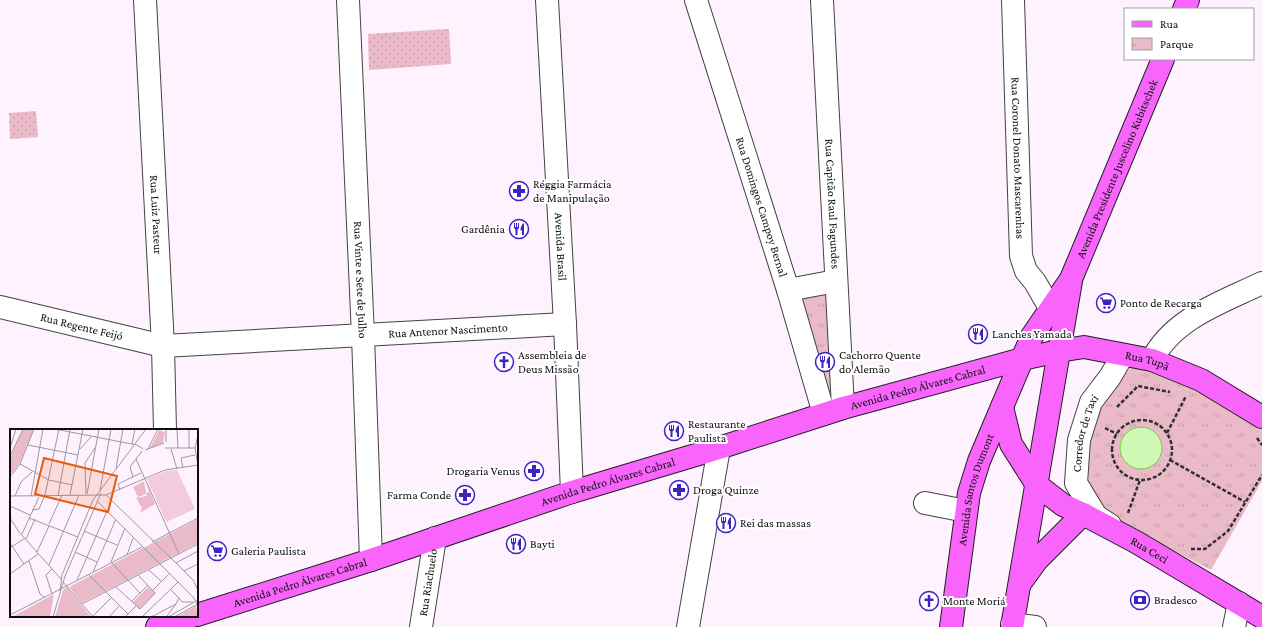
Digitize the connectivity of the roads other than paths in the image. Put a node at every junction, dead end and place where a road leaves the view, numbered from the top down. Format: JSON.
{"nodes":[{"id":1,"x":145,"y":0,"type":"edge"},
{"id":2,"x":348,"y":0,"type":"edge"},
{"id":3,"x":547,"y":0,"type":"edge"},
{"id":4,"x":696,"y":0,"type":"edge"},
{"id":5,"x":822,"y":0,"type":"edge"},
{"id":6,"x":1013,"y":0,"type":"edge"},
{"id":7,"x":1163,"y":60,"type":"edge"},
{"id":8,"x":1071,"y":279,"type":"junction"},
{"id":9,"x":836,"y":281,"type":"junction"},
{"id":10,"x":1262,"y":283,"type":"edge"},
{"id":11,"x":788,"y":290,"type":"junction"},
{"id":12,"x":0,"y":307,"type":"edge"},
{"id":13,"x":1050,"y":308,"type":"junction"},
{"id":14,"x":565,"y":324,"type":"junction"},
{"id":15,"x":364,"y":336,"type":"junction"},
{"id":16,"x":163,"y":346,"type":"junction"},
{"id":17,"x":1059,"y":351,"type":"junction"},
{"id":18,"x":1123,"y":355,"type":"junction"},
{"id":19,"x":1022,"y":359,"type":"junction"},
{"id":20,"x":1152,"y":360,"type":"junction"},
{"id":21,"x":1002,"y":407,"type":"junction"},
{"id":22,"x":834,"y":411,"type":"junction"},
{"id":23,"x":1258,"y":425,"type":"edge"},
{"id":24,"x":165,"y":429,"type":"edge"},
{"id":25,"x":719,"y":448,"type":"junction"},
{"id":26,"x":1037,"y":485,"type":"junction"},
{"id":27,"x":572,"y":492,"type":"junction"},
{"id":28,"x":925,"y":503,"type":"dead end"},
{"id":29,"x":966,"y":511,"type":"junction"},
{"id":30,"x":1083,"y":514,"type":"junction"},
{"id":31,"x":435,"y":538,"type":"junction"},
{"id":32,"x":1136,"y":542,"type":"junction"},
{"id":33,"x":371,"y":560,"type":"junction"},
{"id":34,"x":1018,"y":587,"type":"junction"},
{"id":35,"x":1238,"y":604,"type":"junction"},
{"id":36,"x":198,"y":615,"type":"edge"},
{"id":37,"x":188,"y":617,"type":"edge"},
{"id":38,"x":1262,"y":618,"type":"edge"},
{"id":39,"x":163,"y":624,"type":"edge"},
{"id":40,"x":1012,"y":626,"type":"edge"},
{"id":41,"x":420,"y":627,"type":"edge"},
{"id":42,"x":688,"y":627,"type":"edge"},
{"id":43,"x":951,"y":627,"type":"edge"},
{"id":44,"x":1035,"y":627,"type":"edge"},
{"id":45,"x":1234,"y":627,"type":"edge"}],
"edges":[{"from":1,"to":16,"type":"street","name":"Rua Luiz Pasteur"},
{"from":2,"to":15,"type":"street","name":"Rua Vinte e Sete de Julho"},
{"from":3,"to":14,"type":"street","name":"Avenida Brasil"},
{"from":4,"to":11,"type":"street","name":"Rua Domingos Campoy Bernal"},
{"from":5,"to":9,"type":"street","name":"Rua Capitão Raul Fagundes"},
{"from":6,"to":13,"type":"street","name":"Rua Coronel Donato Mascarenhas"},
{"from":7,"to":8,"type":"main road","name":"Avenida Presidente Juscelino Kubitschek"},
{"from":8,"to":13,"type":"main road","name":"Avenida Presidente Juscelino Kubitschek"},
{"from":8,"to":17,"type":"main road","name":"Avenida Presidente Juscelino Kubitschek"},
{"from":9,"to":11,"type":"street"},
{"from":9,"to":22,"type":"street","name":"Rua Capitão Raul Fagundes"},
{"from":10,"to":20,"type":"street"},
{"from":11,"to":22,"type":"street","name":"Rua Domingos Campoy Bernal"},
{"from":12,"to":16,"type":"street","name":"Rua Regente Feijó"},
{"from":13,"to":19,"type":"main road","name":"Avenida Presidente Juscelino Kubitschek"},
{"from":14,"to":15,"type":"street","name":"Rua Antenor Nascimento"},
{"from":14,"to":27,"type":"street","name":"Avenida Brasil"},
{"from":15,"to":16,"type":"street","name":"Rua Antenor Nascimento"},
{"from":15,"to":33,"type":"street","name":"Rua Vinte e Sete de Julho"},
{"from":16,"to":24,"type":"street","name":"Rua Luiz Pasteur"},
{"from":17,"to":18,"type":"main road","name":"Rua Tupã"},
{"from":17,"to":19,"type":"main road","name":"Rua Tupã"},
{"from":17,"to":26,"type":"main road"},
{"from":18,"to":20,"type":"main road","name":"Rua Tupã"},
{"from":18,"to":32,"type":"street","name":"Corredor de Taxi"},
{"from":19,"to":21,"type":"main road","name":"Avenida Santos Dumont"},
{"from":19,"to":22,"type":"main road","name":"Avenida Pedro Álvares Cabral"},
{"from":20,"to":23,"type":"main road","name":"Rua Tupã"},
{"from":21,"to":26,"type":"main road"},
{"from":21,"to":29,"type":"main road","name":"Avenida Santos Dumont"},
{"from":22,"to":25,"type":"main road","name":"Avenida Pedro Álvares Cabral"},
{"from":25,"to":27,"type":"main road","name":"Avenida Pedro Álvares Cabral"},
{"from":25,"to":42,"type":"street"},
{"from":26,"to":30,"type":"main road","name":"Rua Ceci"},
{"from":26,"to":34,"type":"main road"},
{"from":27,"to":31,"type":"main road","name":"Avenida Pedro Álvares Cabral"},
{"from":28,"to":29,"type":"street"},
{"from":29,"to":43,"type":"main road","name":"Avenida Santos Dumont"},
{"from":30,"to":32,"type":"main road","name":"Rua Ceci"},
{"from":30,"to":34,"type":"main road"},
{"from":31,"to":33,"type":"main road","name":"Avenida Pedro Álvares Cabral"},
{"from":31,"to":41,"type":"street","name":"Rua Riachuelo"},
{"from":32,"to":35,"type":"main road","name":"Rua Ceci"},
{"from":33,"to":36,"type":"main road","name":"Avenida Pedro Álvares Cabral"},
{"from":34,"to":40,"type":"main road"},
{"from":35,"to":38,"type":"main road","name":"Rua Ceci"},
{"from":35,"to":45,"type":"street"},
{"from":37,"to":39,"type":"main road"},
{"from":40,"to":44,"type":"street"}]}
